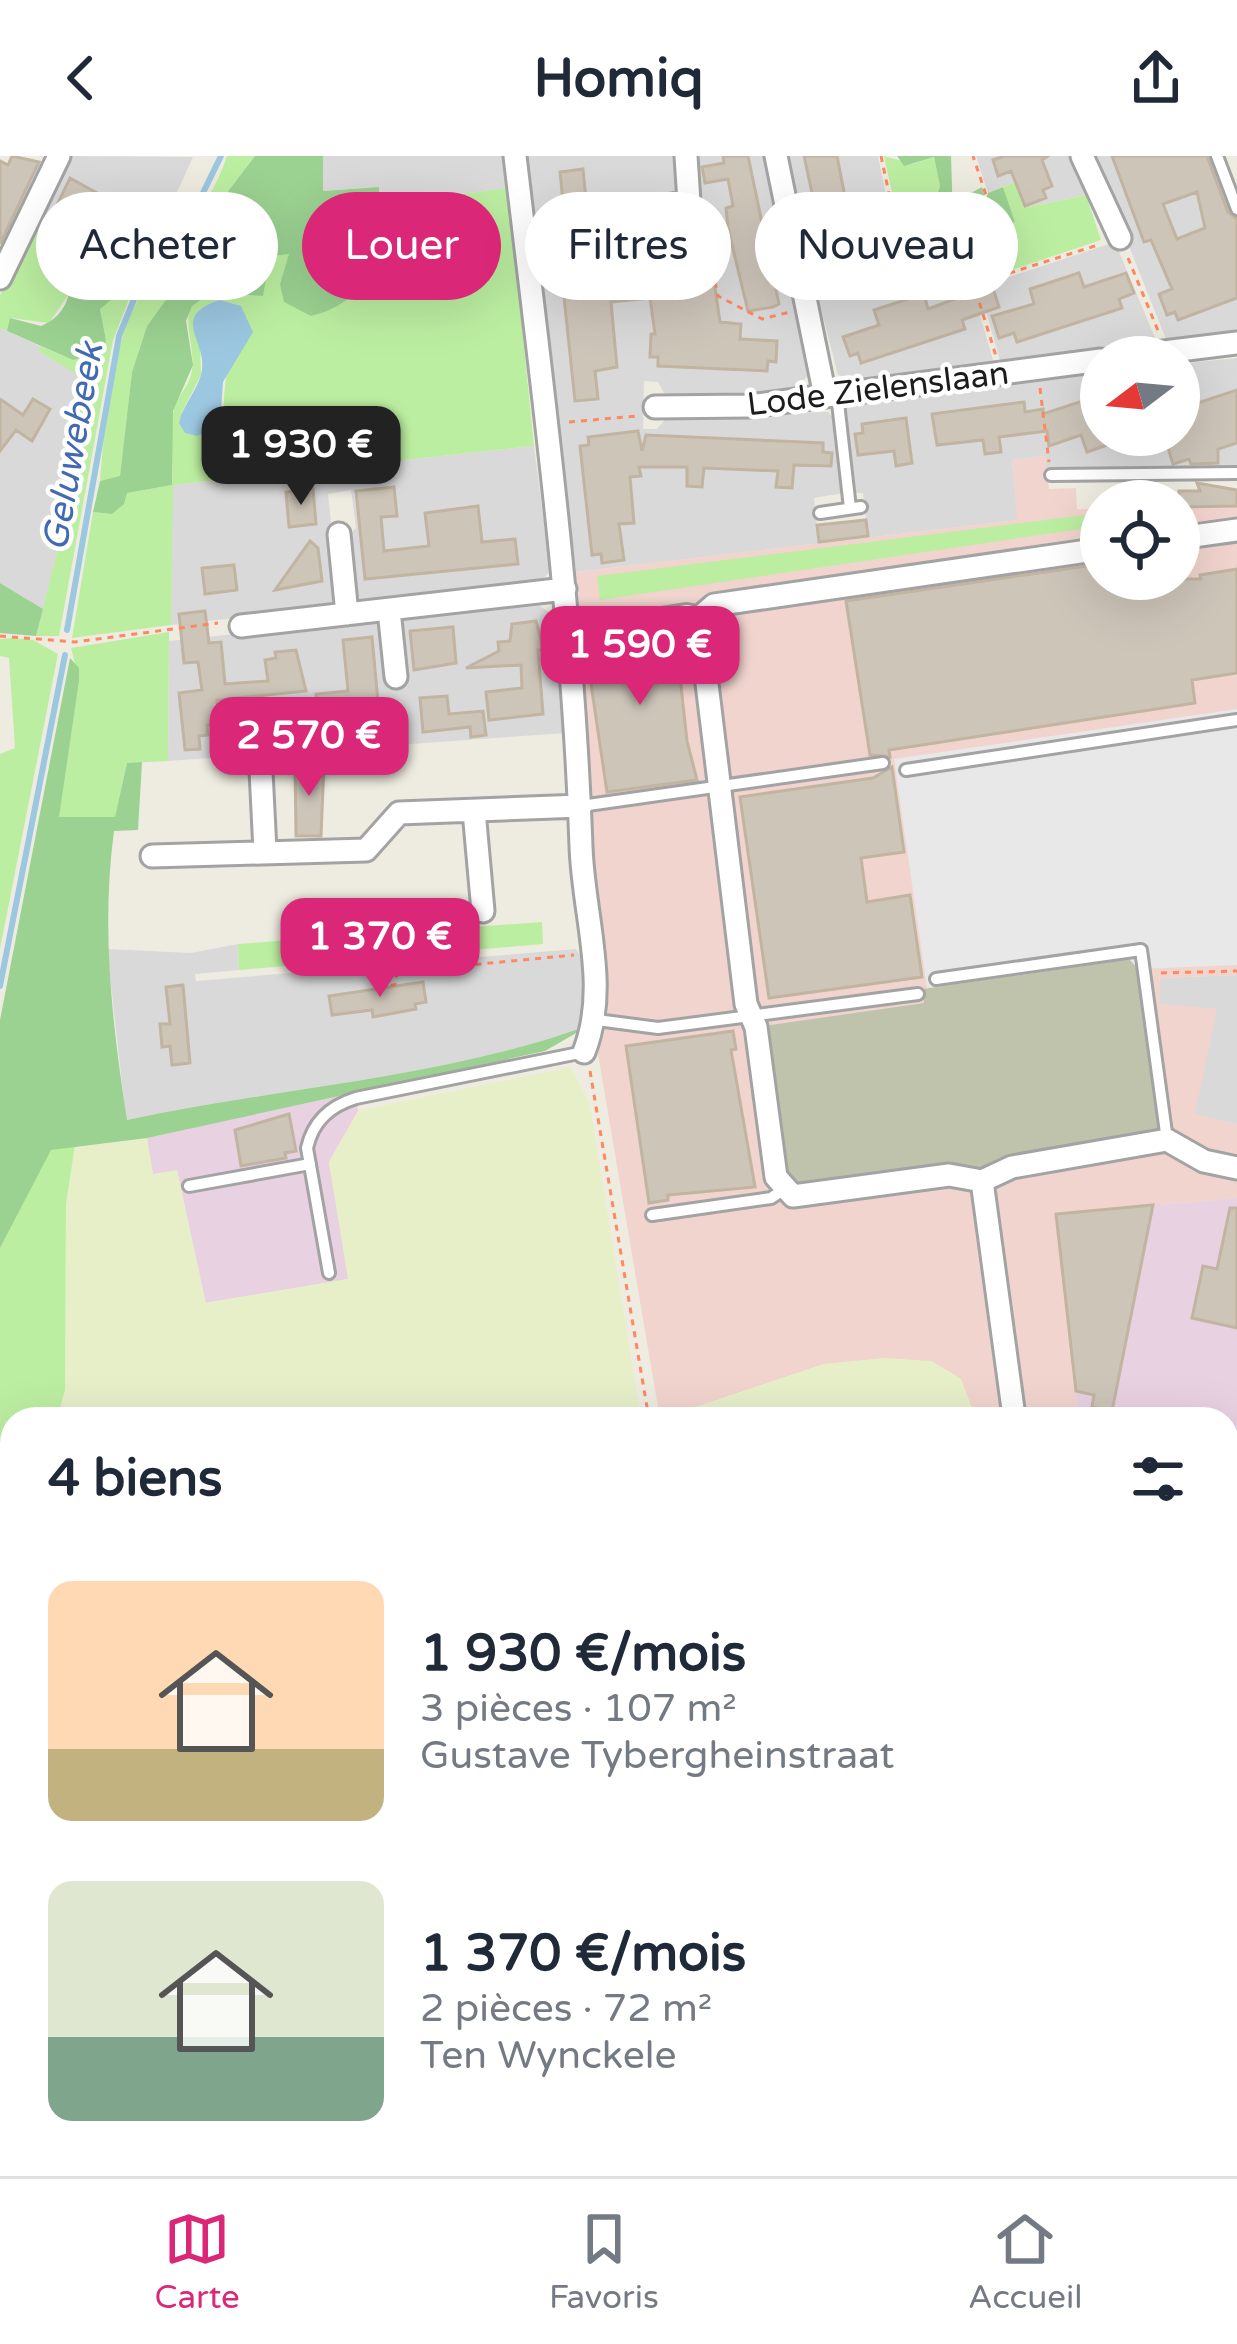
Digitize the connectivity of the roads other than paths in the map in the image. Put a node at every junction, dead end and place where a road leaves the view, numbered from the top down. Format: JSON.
{"nodes":[{"id":1,"x":59,"y":156,"type":"edge"},
{"id":2,"x":515,"y":156,"type":"edge"},
{"id":3,"x":686,"y":156,"type":"edge"},
{"id":4,"x":776,"y":156,"type":"edge"},
{"id":5,"x":1082,"y":156,"type":"edge"},
{"id":6,"x":1217,"y":156,"type":"edge"},
{"id":7,"x":688,"y":192,"type":"edge"},
{"id":8,"x":1237,"y":208,"type":"edge"},
{"id":9,"x":1120,"y":238,"type":"road end"},
{"id":10,"x":0,"y":278,"type":"edge"},
{"id":11,"x":1237,"y":343,"type":"edge"},
{"id":12,"x":1200,"y":347,"type":"edge"},
{"id":13,"x":1080,"y":363,"type":"edge"},
{"id":14,"x":831,"y":395,"type":"junction"},
{"id":15,"x":655,"y":407,"type":"road end"},
{"id":16,"x":1237,"y":472,"type":"edge"},
{"id":17,"x":1051,"y":475,"type":"road end"},
{"id":18,"x":820,"y":513,"type":"dead end"},
{"id":19,"x":1237,"y":530,"type":"edge"},
{"id":20,"x":338,"y":534,"type":"dead end"},
{"id":21,"x":1200,"y":535,"type":"edge"},
{"id":22,"x":1080,"y":553,"type":"edge"},
{"id":23,"x":565,"y":589,"type":"junction"},
{"id":24,"x":389,"y":610,"type":"junction"},
{"id":25,"x":701,"y":613,"type":"junction"},
{"id":26,"x":347,"y":614,"type":"junction"},
{"id":27,"x":241,"y":626,"type":"road end"},
{"id":28,"x":569,"y":629,"type":"junction"},
{"id":29,"x":396,"y":677,"type":"dead end"},
{"id":30,"x":1237,"y":720,"type":"edge"},
{"id":31,"x":883,"y":763,"type":"dead end"},
{"id":32,"x":906,"y":770,"type":"dead end"},
{"id":33,"x":260,"y":771,"type":"dead end"},
{"id":34,"x":718,"y":785,"type":"junction"},
{"id":35,"x":581,"y":806,"type":"junction"},
{"id":36,"x":474,"y":811,"type":"junction"},
{"id":37,"x":265,"y":851,"type":"junction"},
{"id":38,"x":152,"y":856,"type":"dead end"},
{"id":39,"x":483,"y":911,"type":"dead end"},
{"id":40,"x":936,"y":979,"type":"dead end"},
{"id":41,"x":917,"y":994,"type":"dead end"},
{"id":42,"x":752,"y":1018,"type":"junction"},
{"id":43,"x":597,"y":1020,"type":"junction"},
{"id":44,"x":584,"y":1052,"type":"joint"},
{"id":45,"x":1167,"y":1140,"type":"junction"},
{"id":46,"x":310,"y":1164,"type":"junction"},
{"id":47,"x":1237,"y":1168,"type":"edge"},
{"id":48,"x":982,"y":1180,"type":"junction"},
{"id":49,"x":188,"y":1186,"type":"dead end"},
{"id":50,"x":783,"y":1190,"type":"junction"},
{"id":51,"x":652,"y":1215,"type":"dead end"},
{"id":52,"x":329,"y":1274,"type":"dead end"},
{"id":53,"x":1013,"y":1407,"type":"edge"}],
"edges":[{"from":1,"to":10,"type":"street"},
{"from":2,"to":23,"type":"street"},
{"from":3,"to":7,"type":"street"},
{"from":4,"to":14,"type":"street"},
{"from":5,"to":9,"type":"street"},
{"from":6,"to":8,"type":"lane"},
{"from":11,"to":12,"type":"street"},
{"from":13,"to":14,"type":"street","name":"Lode Zielenslaan"},
{"from":14,"to":15,"type":"street","name":"Lode Zielenslaan"},
{"from":14,"to":18,"type":"lane"},
{"from":16,"to":17,"type":"lane"},
{"from":19,"to":21,"type":"street"},
{"from":20,"to":26,"type":"street"},
{"from":22,"to":25,"type":"street"},
{"from":23,"to":24,"type":"street"},
{"from":23,"to":28,"type":"street"},
{"from":24,"to":26,"type":"street"},
{"from":24,"to":29,"type":"street"},
{"from":25,"to":28,"type":"lane"},
{"from":25,"to":34,"type":"street"},
{"from":26,"to":27,"type":"street"},
{"from":28,"to":35,"type":"street"},
{"from":30,"to":32,"type":"lane"},
{"from":31,"to":34,"type":"lane"},
{"from":33,"to":37,"type":"street"},
{"from":34,"to":35,"type":"lane"},
{"from":34,"to":42,"type":"street"},
{"from":35,"to":36,"type":"street"},
{"from":35,"to":43,"type":"street"},
{"from":36,"to":37,"type":"street"},
{"from":36,"to":39,"type":"street"},
{"from":37,"to":38,"type":"street"},
{"from":40,"to":45,"type":"lane"},
{"from":41,"to":42,"type":"lane"},
{"from":42,"to":43,"type":"lane"},
{"from":42,"to":50,"type":"street"},
{"from":43,"to":44,"type":"street"},
{"from":44,"to":46,"type":"lane"},
{"from":45,"to":47,"type":"street"},
{"from":45,"to":48,"type":"street"},
{"from":46,"to":49,"type":"lane"},
{"from":46,"to":52,"type":"lane"},
{"from":48,"to":50,"type":"street"},
{"from":48,"to":53,"type":"street"},
{"from":50,"to":51,"type":"lane"}]}
